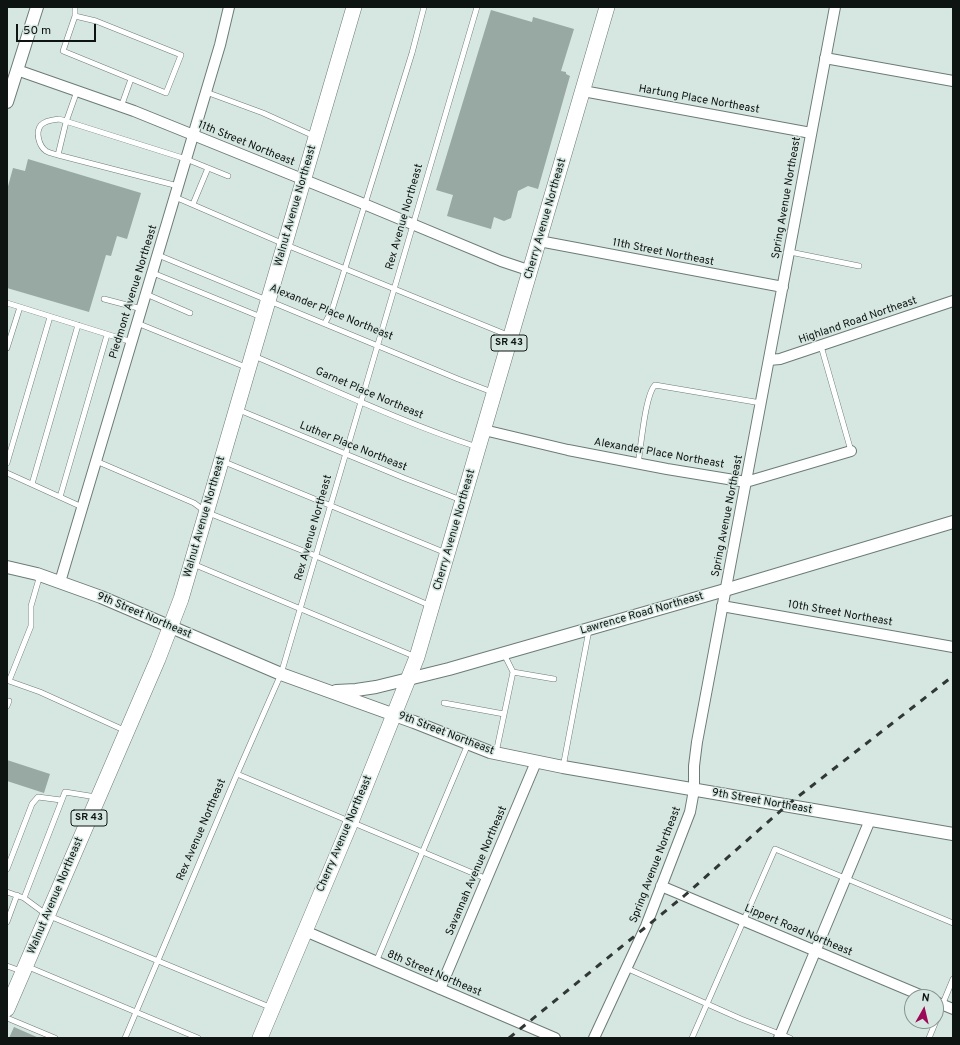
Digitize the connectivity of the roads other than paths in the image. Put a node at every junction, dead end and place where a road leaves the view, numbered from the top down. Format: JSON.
{"nodes":[{"id":1,"x":37,"y":7,"type":"edge"},
{"id":2,"x":75,"y":7,"type":"edge"},
{"id":3,"x":229,"y":7,"type":"edge"},
{"id":4,"x":354,"y":7,"type":"edge"},
{"id":5,"x":424,"y":7,"type":"edge"},
{"id":6,"x":477,"y":7,"type":"edge"},
{"id":7,"x":607,"y":7,"type":"edge"},
{"id":8,"x":835,"y":7,"type":"edge"},
{"id":9,"x":75,"y":16,"type":"junction"},
{"id":10,"x":825,"y":58,"type":"junction"},
{"id":11,"x":17,"y":70,"type":"junction"},
{"id":12,"x":131,"y":79,"type":"junction"},
{"id":13,"x":953,"y":81,"type":"edge"},
{"id":14,"x":77,"y":91,"type":"junction"},
{"id":15,"x":583,"y":91,"type":"junction"},
{"id":16,"x":206,"y":92,"type":"junction"},
{"id":17,"x":7,"y":102,"type":"edge"},
{"id":18,"x":122,"y":107,"type":"junction"},
{"id":19,"x":66,"y":122,"type":"junction"},
{"id":20,"x":812,"y":133,"type":"junction"},
{"id":21,"x":193,"y":135,"type":"junction"},
{"id":22,"x":316,"y":137,"type":"junction"},
{"id":23,"x":58,"y":155,"type":"junction"},
{"id":24,"x":186,"y":159,"type":"junction"},
{"id":25,"x":208,"y":168,"type":"junction"},
{"id":26,"x":228,"y":176,"type":"dead end"},
{"id":27,"x":303,"y":180,"type":"junction"},
{"id":28,"x":178,"y":186,"type":"junction"},
{"id":29,"x":175,"y":197,"type":"junction"},
{"id":30,"x":193,"y":204,"type":"junction"},
{"id":31,"x":364,"y":204,"type":"junction"},
{"id":32,"x":413,"y":225,"type":"junction"},
{"id":33,"x":539,"y":241,"type":"junction"},
{"id":34,"x":284,"y":244,"type":"junction"},
{"id":35,"x":790,"y":252,"type":"junction"},
{"id":36,"x":158,"y":255,"type":"junction"},
{"id":37,"x":860,"y":266,"type":"dead end"},
{"id":38,"x":344,"y":268,"type":"junction"},
{"id":39,"x":531,"y":271,"type":"junction"},
{"id":40,"x":152,"y":273,"type":"junction"},
{"id":41,"x":782,"y":287,"type":"junction"},
{"id":42,"x":394,"y":289,"type":"junction"},
{"id":43,"x":146,"y":294,"type":"junction"},
{"id":44,"x":104,"y":299,"type":"dead end"},
{"id":45,"x":268,"y":300,"type":"junction"},
{"id":46,"x":953,"y":301,"type":"edge"},
{"id":47,"x":7,"y":303,"type":"edge"},
{"id":48,"x":20,"y":307,"type":"junction"},
{"id":49,"x":142,"y":309,"type":"junction"},
{"id":50,"x":190,"y":313,"type":"dead end"},
{"id":51,"x":50,"y":316,"type":"junction"},
{"id":52,"x":263,"y":318,"type":"junction"},
{"id":53,"x":137,"y":323,"type":"junction"},
{"id":54,"x":325,"y":323,"type":"junction"},
{"id":55,"x":78,"y":325,"type":"junction"},
{"id":56,"x":108,"y":335,"type":"junction"},
{"id":57,"x":511,"y":336,"type":"junction"},
{"id":58,"x":132,"y":342,"type":"junction"},
{"id":59,"x":7,"y":345,"type":"edge"},
{"id":60,"x":377,"y":345,"type":"junction"},
{"id":61,"x":821,"y":346,"type":"junction"},
{"id":62,"x":769,"y":360,"type":"junction"},
{"id":63,"x":250,"y":362,"type":"junction"},
{"id":64,"x":495,"y":393,"type":"junction"},
{"id":65,"x":361,"y":401,"type":"junction"},
{"id":66,"x":761,"y":403,"type":"junction"},
{"id":67,"x":236,"y":409,"type":"junction"},
{"id":68,"x":484,"y":430,"type":"junction"},
{"id":69,"x":479,"y":448,"type":"junction"},
{"id":70,"x":851,"y":451,"type":"joint"},
{"id":71,"x":346,"y":454,"type":"junction"},
{"id":72,"x":96,"y":461,"type":"junction"},
{"id":73,"x":221,"y":461,"type":"junction"},
{"id":74,"x":7,"y":463,"type":"edge"},
{"id":75,"x":638,"y":464,"type":"junction"},
{"id":76,"x":7,"y":473,"type":"edge"},
{"id":77,"x":746,"y":482,"type":"junction"},
{"id":78,"x":32,"y":484,"type":"junction"},
{"id":79,"x":60,"y":497,"type":"junction"},
{"id":80,"x":463,"y":501,"type":"junction"},
{"id":81,"x":330,"y":506,"type":"junction"},
{"id":82,"x":82,"y":507,"type":"junction"},
{"id":83,"x":206,"y":512,"type":"junction"},
{"id":84,"x":953,"y":522,"type":"edge"},
{"id":85,"x":448,"y":554,"type":"junction"},
{"id":86,"x":316,"y":556,"type":"junction"},
{"id":87,"x":191,"y":563,"type":"junction"},
{"id":88,"x":7,"y":567,"type":"edge"},
{"id":89,"x":40,"y":575,"type":"junction"},
{"id":90,"x":60,"y":582,"type":"junction"},
{"id":91,"x":725,"y":590,"type":"junction"},
{"id":92,"x":432,"y":606,"type":"junction"},
{"id":93,"x":722,"y":606,"type":"junction"},
{"id":94,"x":301,"y":608,"type":"junction"},
{"id":95,"x":171,"y":627,"type":"junction"},
{"id":96,"x":589,"y":629,"type":"junction"},
{"id":97,"x":953,"y":647,"type":"edge"},
{"id":98,"x":504,"y":653,"type":"junction"},
{"id":99,"x":417,"y":657,"type":"junction"},
{"id":100,"x":513,"y":672,"type":"junction"},
{"id":101,"x":282,"y":674,"type":"junction"},
{"id":102,"x":409,"y":679,"type":"junction"},
{"id":103,"x":554,"y":679,"type":"dead end"},
{"id":104,"x":8,"y":681,"type":"edge"},
{"id":105,"x":327,"y":691,"type":"junction"},
{"id":106,"x":7,"y":701,"type":"edge"},
{"id":107,"x":444,"y":702,"type":"dead end"},
{"id":108,"x":7,"y":706,"type":"edge"},
{"id":109,"x":504,"y":714,"type":"junction"},
{"id":110,"x":394,"y":715,"type":"junction"},
{"id":111,"x":127,"y":731,"type":"junction"},
{"id":112,"x":468,"y":744,"type":"junction"},
{"id":113,"x":496,"y":754,"type":"junction"},
{"id":114,"x":536,"y":762,"type":"junction"},
{"id":115,"x":563,"y":767,"type":"junction"},
{"id":116,"x":237,"y":774,"type":"junction"},
{"id":117,"x":694,"y":790,"type":"junction"},
{"id":118,"x":98,"y":797,"type":"junction"},
{"id":119,"x":61,"y":800,"type":"junction"},
{"id":120,"x":870,"y":820,"type":"junction"},
{"id":121,"x":351,"y":822,"type":"junction"},
{"id":122,"x":953,"y":834,"type":"edge"},
{"id":123,"x":423,"y":852,"type":"junction"},
{"id":124,"x":7,"y":869,"type":"edge"},
{"id":125,"x":846,"y":878,"type":"junction"},
{"id":126,"x":487,"y":880,"type":"junction"},
{"id":127,"x":661,"y":886,"type":"junction"},
{"id":128,"x":7,"y":892,"type":"edge"},
{"id":129,"x":17,"y":895,"type":"junction"},
{"id":130,"x":24,"y":898,"type":"junction"},
{"id":131,"x":47,"y":915,"type":"junction"},
{"id":132,"x":7,"y":920,"type":"edge"},
{"id":133,"x":743,"y":921,"type":"junction"},
{"id":134,"x":953,"y":923,"type":"edge"},
{"id":135,"x":305,"y":931,"type":"junction"},
{"id":136,"x":815,"y":952,"type":"junction"},
{"id":137,"x":158,"y":960,"type":"junction"},
{"id":138,"x":376,"y":962,"type":"junction"},
{"id":139,"x":7,"y":966,"type":"edge"},
{"id":140,"x":24,"y":968,"type":"junction"},
{"id":141,"x":626,"y":968,"type":"junction"},
{"id":142,"x":953,"y":979,"type":"edge"},
{"id":143,"x":440,"y":989,"type":"junction"},
{"id":144,"x":905,"y":989,"type":"edge"},
{"id":145,"x":944,"y":994,"type":"edge"},
{"id":146,"x":707,"y":1004,"type":"junction"},
{"id":147,"x":7,"y":1008,"type":"edge"},
{"id":148,"x":273,"y":1008,"type":"junction"},
{"id":149,"x":136,"y":1012,"type":"junction"},
{"id":150,"x":7,"y":1018,"type":"edge"},
{"id":151,"x":783,"y":1037,"type":"edge"},
{"id":152,"x":55,"y":1038,"type":"edge"},
{"id":153,"x":125,"y":1038,"type":"edge"},
{"id":154,"x":198,"y":1038,"type":"edge"},
{"id":155,"x":260,"y":1038,"type":"edge"},
{"id":156,"x":555,"y":1038,"type":"edge"},
{"id":157,"x":594,"y":1038,"type":"edge"},
{"id":158,"x":692,"y":1038,"type":"edge"}],
"edges":[{"from":1,"to":11,"type":"street"},
{"from":2,"to":9,"type":"lane"},
{"from":3,"to":16,"type":"street","name":"Piedmont Avenue Northeast"},
{"from":4,"to":22,"type":"main road","name":"Walnut Avenue Northeast","number":"SR 43"},
{"from":5,"to":31,"type":"lane"},
{"from":6,"to":32,"type":"lane","name":"Rex Avenue Northeast"},
{"from":7,"to":15,"type":"main road","name":"Cherry Avenue Northeast","number":"SR 43"},
{"from":8,"to":10,"type":"street","name":"Spring Avenue Northeast"},
{"from":9,"to":12,"type":"lane"},
{"from":9,"to":12,"type":"lane"},
{"from":10,"to":13,"type":"street"},
{"from":10,"to":20,"type":"street","name":"Spring Avenue Northeast"},
{"from":11,"to":14,"type":"street","name":"11th Street Northeast"},
{"from":11,"to":17,"type":"street"},
{"from":12,"to":18,"type":"lane"},
{"from":14,"to":18,"type":"street","name":"11th Street Northeast"},
{"from":14,"to":19,"type":"lane"},
{"from":15,"to":20,"type":"street","name":"Hartung Place Northeast"},
{"from":15,"to":33,"type":"main road","name":"Cherry Avenue Northeast","number":"SR 43"},
{"from":16,"to":21,"type":"street","name":"Piedmont Avenue Northeast"},
{"from":16,"to":22,"type":"lane"},
{"from":18,"to":21,"type":"street","name":"11th Street Northeast"},
{"from":19,"to":23,"type":"lane"},
{"from":19,"to":23,"type":"lane"},
{"from":19,"to":24,"type":"lane"},
{"from":20,"to":35,"type":"street","name":"Spring Avenue Northeast"},
{"from":21,"to":24,"type":"street","name":"Piedmont Avenue Northeast"},
{"from":21,"to":27,"type":"street","name":"11th Street Northeast"},
{"from":22,"to":27,"type":"main road","name":"Walnut Avenue Northeast","number":"SR 43"},
{"from":23,"to":28,"type":"lane"},
{"from":24,"to":25,"type":"lane"},
{"from":24,"to":28,"type":"street","name":"Piedmont Avenue Northeast"},
{"from":25,"to":26,"type":"lane"},
{"from":25,"to":30,"type":"lane"},
{"from":27,"to":31,"type":"street","name":"11th Street Northeast"},
{"from":27,"to":34,"type":"main road","name":"Walnut Avenue Northeast","number":"SR 43"},
{"from":28,"to":29,"type":"street","name":"Piedmont Avenue Northeast"},
{"from":29,"to":30,"type":"lane"},
{"from":29,"to":36,"type":"street","name":"Piedmont Avenue Northeast"},
{"from":30,"to":34,"type":"lane"},
{"from":31,"to":32,"type":"street","name":"11th Street Northeast"},
{"from":31,"to":38,"type":"lane"},
{"from":32,"to":39,"type":"street","name":"11th Street Northeast"},
{"from":32,"to":42,"type":"lane","name":"Rex Avenue Northeast"},
{"from":33,"to":39,"type":"main road","name":"Cherry Avenue Northeast","number":"SR 43"},
{"from":33,"to":41,"type":"street","name":"11th Street Northeast"},
{"from":34,"to":38,"type":"lane"},
{"from":34,"to":45,"type":"main road","name":"Walnut Avenue Northeast","number":"SR 43"},
{"from":35,"to":37,"type":"lane"},
{"from":35,"to":41,"type":"street","name":"Spring Avenue Northeast"},
{"from":36,"to":40,"type":"street","name":"Piedmont Avenue Northeast"},
{"from":36,"to":45,"type":"lane","name":"Alexander Place Northeast"},
{"from":38,"to":42,"type":"lane"},
{"from":38,"to":54,"type":"lane"},
{"from":39,"to":57,"type":"main road","name":"Cherry Avenue Northeast","number":"SR 43"},
{"from":40,"to":43,"type":"street","name":"Piedmont Avenue Northeast"},
{"from":40,"to":52,"type":"lane"},
{"from":41,"to":62,"type":"street","name":"Spring Avenue Northeast"},
{"from":42,"to":57,"type":"lane"},
{"from":42,"to":60,"type":"lane","name":"Rex Avenue Northeast"},
{"from":43,"to":49,"type":"street","name":"Piedmont Avenue Northeast"},
{"from":43,"to":50,"type":"lane"},
{"from":44,"to":49,"type":"lane"},
{"from":45,"to":52,"type":"main road","name":"Walnut Avenue Northeast","number":"SR 43"},
{"from":45,"to":54,"type":"lane","name":"Alexander Place Northeast"},
{"from":46,"to":61,"type":"street","name":"Highland Road Northeast"},
{"from":47,"to":48,"type":"lane"},
{"from":48,"to":51,"type":"lane"},
{"from":48,"to":59,"type":"lane"},
{"from":49,"to":53,"type":"street","name":"Piedmont Avenue Northeast"},
{"from":51,"to":55,"type":"lane"},
{"from":51,"to":74,"type":"lane"},
{"from":52,"to":63,"type":"main road","name":"Walnut Avenue Northeast","number":"SR 43"},
{"from":53,"to":58,"type":"street","name":"Piedmont Avenue Northeast"},
{"from":53,"to":63,"type":"lane","name":"Garnet Place Northeast"},
{"from":54,"to":60,"type":"lane","name":"Alexander Place Northeast"},
{"from":55,"to":56,"type":"lane"},
{"from":55,"to":78,"type":"lane"},
{"from":56,"to":58,"type":"lane"},
{"from":56,"to":79,"type":"lane"},
{"from":57,"to":64,"type":"main road","name":"Cherry Avenue Northeast","number":"SR 43"},
{"from":58,"to":72,"type":"street","name":"Piedmont Avenue Northeast"},
{"from":60,"to":64,"type":"lane","name":"Alexander Place Northeast"},
{"from":60,"to":65,"type":"lane","name":"Rex Avenue Northeast"},
{"from":61,"to":62,"type":"street","name":"Highland Road Northeast"},
{"from":61,"to":70,"type":"lane"},
{"from":62,"to":66,"type":"street","name":"Spring Avenue Northeast"},
{"from":63,"to":65,"type":"lane","name":"Garnet Place Northeast"},
{"from":63,"to":67,"type":"main road","name":"Walnut Avenue Northeast","number":"SR 43"},
{"from":64,"to":68,"type":"main road","name":"Cherry Avenue Northeast","number":"SR 43"},
{"from":65,"to":69,"type":"lane","name":"Garnet Place Northeast"},
{"from":65,"to":71,"type":"lane","name":"Rex Avenue Northeast"},
{"from":66,"to":75,"type":"lane"},
{"from":66,"to":77,"type":"street","name":"Spring Avenue Northeast"},
{"from":67,"to":71,"type":"lane","name":"Luther Place Northeast"},
{"from":67,"to":73,"type":"main road","name":"Walnut Avenue Northeast","number":"SR 43"},
{"from":68,"to":69,"type":"main road","name":"Cherry Avenue Northeast","number":"SR 43"},
{"from":68,"to":75,"type":"street","name":"Alexander Place Northeast"},
{"from":69,"to":80,"type":"main road","name":"Cherry Avenue Northeast","number":"SR 43"},
{"from":70,"to":77,"type":"street","name":"Alexander Place Northeast"},
{"from":71,"to":80,"type":"lane","name":"Luther Place Northeast"},
{"from":71,"to":81,"type":"lane","name":"Rex Avenue Northeast"},
{"from":72,"to":82,"type":"street","name":"Piedmont Avenue Northeast"},
{"from":72,"to":83,"type":"lane"},
{"from":73,"to":81,"type":"lane"},
{"from":73,"to":83,"type":"main road","name":"Walnut Avenue Northeast","number":"SR 43"},
{"from":75,"to":77,"type":"street","name":"Alexander Place Northeast"},
{"from":76,"to":78,"type":"lane"},
{"from":77,"to":91,"type":"street","name":"Spring Avenue Northeast"},
{"from":78,"to":79,"type":"lane"},
{"from":79,"to":82,"type":"lane"},
{"from":80,"to":85,"type":"main road","name":"Cherry Avenue Northeast","number":"SR 43"},
{"from":81,"to":85,"type":"lane"},
{"from":81,"to":86,"type":"lane","name":"Rex Avenue Northeast"},
{"from":82,"to":90,"type":"street","name":"Piedmont Avenue Northeast"},
{"from":83,"to":86,"type":"lane"},
{"from":83,"to":87,"type":"main road","name":"Walnut Avenue Northeast","number":"SR 43"},
{"from":84,"to":91,"type":"street","name":"Lawrence Road Northeast"},
{"from":85,"to":92,"type":"main road","name":"Cherry Avenue Northeast","number":"SR 43"},
{"from":86,"to":92,"type":"lane"},
{"from":86,"to":94,"type":"lane","name":"Rex Avenue Northeast"},
{"from":87,"to":94,"type":"lane"},
{"from":87,"to":95,"type":"main road","name":"Walnut Avenue Northeast","number":"SR 43"},
{"from":88,"to":89,"type":"street","name":"9th Street Northeast"},
{"from":89,"to":90,"type":"street","name":"9th Street Northeast"},
{"from":89,"to":104,"type":"lane"},
{"from":90,"to":95,"type":"street","name":"9th Street Northeast"},
{"from":91,"to":93,"type":"street","name":"Spring Avenue Northeast"},
{"from":91,"to":96,"type":"street","name":"Lawrence Road Northeast"},
{"from":92,"to":99,"type":"main road","name":"Cherry Avenue Northeast","number":"SR 43"},
{"from":93,"to":97,"type":"street","name":"10th Street Northeast"},
{"from":93,"to":117,"type":"street","name":"Spring Avenue Northeast"},
{"from":94,"to":99,"type":"lane"},
{"from":94,"to":101,"type":"lane","name":"Rex Avenue Northeast"},
{"from":95,"to":101,"type":"street","name":"9th Street Northeast"},
{"from":95,"to":111,"type":"main road","name":"Walnut Avenue Northeast","number":"SR 43"},
{"from":96,"to":98,"type":"street","name":"Lawrence Road Northeast"},
{"from":96,"to":115,"type":"lane"},
{"from":98,"to":100,"type":"lane"},
{"from":98,"to":102,"type":"street","name":"Lawrence Road Northeast"},
{"from":99,"to":102,"type":"main road","name":"Cherry Avenue Northeast","number":"SR 43"},
{"from":100,"to":103,"type":"lane"},
{"from":100,"to":109,"type":"lane"},
{"from":101,"to":105,"type":"street","name":"9th Street Northeast"},
{"from":101,"to":116,"type":"lane","name":"Rex Avenue Northeast"},
{"from":102,"to":105,"type":"street","name":"Lawrence Road Northeast"},
{"from":102,"to":110,"type":"main road","name":"Cherry Avenue Northeast","number":"SR 43"},
{"from":104,"to":111,"type":"lane"},
{"from":105,"to":110,"type":"street","name":"9th Street Northeast"},
{"from":106,"to":108,"type":"lane"},
{"from":107,"to":109,"type":"lane"},
{"from":109,"to":113,"type":"lane"},
{"from":110,"to":112,"type":"street","name":"9th Street Northeast"},
{"from":110,"to":121,"type":"main road","name":"Cherry Avenue Northeast","number":"SR 43"},
{"from":111,"to":118,"type":"main road","name":"Walnut Avenue Northeast","number":"SR 43"},
{"from":112,"to":113,"type":"street","name":"9th Street Northeast"},
{"from":112,"to":123,"type":"lane"},
{"from":113,"to":114,"type":"street","name":"9th Street Northeast"},
{"from":114,"to":115,"type":"street","name":"9th Street Northeast"},
{"from":114,"to":126,"type":"street","name":"Savannah Avenue Northeast"},
{"from":115,"to":117,"type":"street","name":"9th Street Northeast"},
{"from":116,"to":121,"type":"lane"},
{"from":116,"to":137,"type":"lane","name":"Rex Avenue Northeast"},
{"from":117,"to":120,"type":"street","name":"9th Street Northeast"},
{"from":117,"to":127,"type":"street","name":"Spring Avenue Northeast"},
{"from":118,"to":119,"type":"lane"},
{"from":118,"to":131,"type":"main road","name":"Walnut Avenue Northeast","number":"SR 43"},
{"from":119,"to":124,"type":"lane"},
{"from":119,"to":130,"type":"lane"},
{"from":120,"to":122,"type":"street","name":"9th Street Northeast"},
{"from":120,"to":125,"type":"street"},
{"from":121,"to":123,"type":"lane"},
{"from":121,"to":135,"type":"main road","name":"Cherry Avenue Northeast","number":"SR 43"},
{"from":123,"to":126,"type":"lane"},
{"from":123,"to":138,"type":"lane"},
{"from":125,"to":133,"type":"lane"},
{"from":125,"to":134,"type":"lane"},
{"from":125,"to":136,"type":"street"},
{"from":126,"to":143,"type":"street","name":"Savannah Avenue Northeast"},
{"from":127,"to":133,"type":"street","name":"Lippert Road Northeast"},
{"from":127,"to":141,"type":"street","name":"Spring Avenue Northeast"},
{"from":128,"to":129,"type":"lane"},
{"from":129,"to":130,"type":"lane"},
{"from":129,"to":132,"type":"lane"},
{"from":130,"to":131,"type":"lane"},
{"from":131,"to":137,"type":"lane"},
{"from":131,"to":140,"type":"main road","name":"Walnut Avenue Northeast","number":"SR 43"},
{"from":133,"to":136,"type":"street","name":"Lippert Road Northeast"},
{"from":133,"to":146,"type":"lane"},
{"from":135,"to":138,"type":"street","name":"8th Street Northeast"},
{"from":135,"to":148,"type":"main road","name":"Cherry Avenue Northeast","number":"SR 43"},
{"from":136,"to":144,"type":"street","name":"Lippert Road Northeast"},
{"from":136,"to":151,"type":"street"},
{"from":137,"to":148,"type":"lane"},
{"from":137,"to":149,"type":"lane","name":"Rex Avenue Northeast"},
{"from":138,"to":143,"type":"street","name":"8th Street Northeast"},
{"from":139,"to":140,"type":"lane"},
{"from":140,"to":147,"type":"main road","name":"Walnut Avenue Northeast","number":"SR 43"},
{"from":140,"to":149,"type":"lane"},
{"from":141,"to":146,"type":"lane"},
{"from":141,"to":157,"type":"street","name":"Spring Avenue Northeast"},
{"from":142,"to":145,"type":"lane"},
{"from":143,"to":156,"type":"street","name":"8th Street Northeast"},
{"from":146,"to":151,"type":"lane"},
{"from":146,"to":158,"type":"lane"},
{"from":148,"to":155,"type":"main road","name":"Cherry Avenue Northeast","number":"SR 43"},
{"from":149,"to":153,"type":"lane","name":"Rex Avenue Northeast"},
{"from":149,"to":154,"type":"lane"},
{"from":150,"to":152,"type":"lane"}]}
